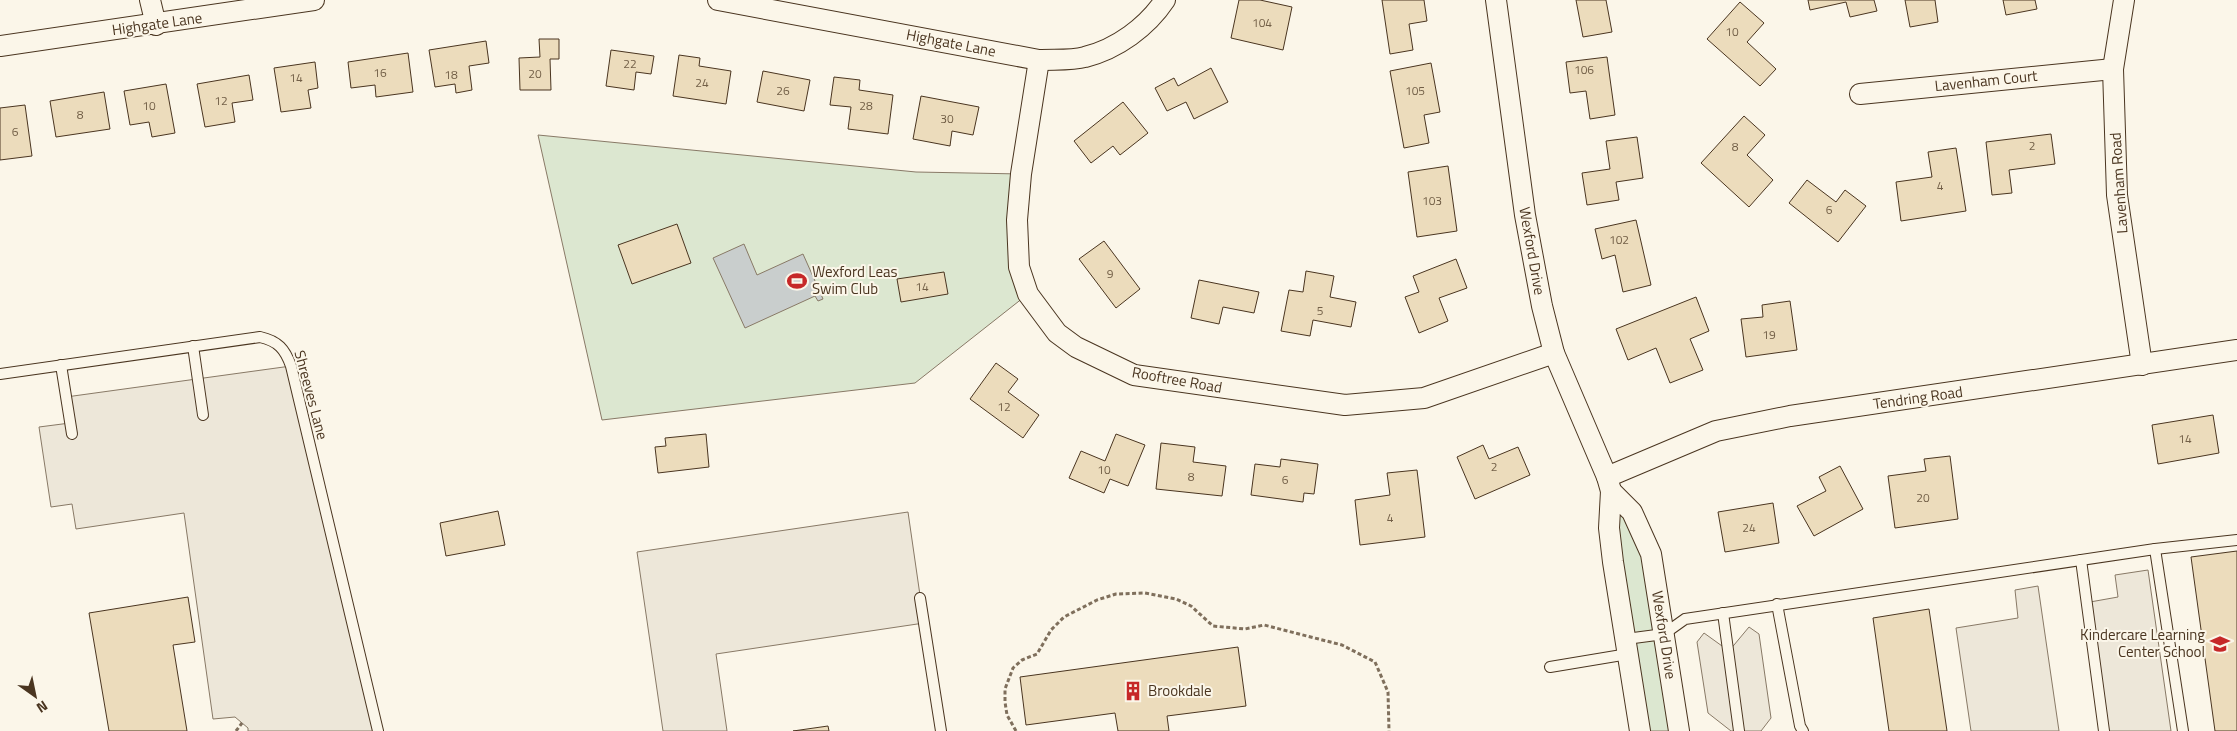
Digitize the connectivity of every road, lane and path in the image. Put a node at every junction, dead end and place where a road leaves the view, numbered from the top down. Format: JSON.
{"nodes":[{"id":1,"x":150,"y":0,"type":"edge"},
{"id":2,"x":314,"y":0,"type":"edge"},
{"id":3,"x":718,"y":0,"type":"edge"},
{"id":4,"x":1165,"y":0,"type":"edge"},
{"id":5,"x":1496,"y":0,"type":"edge"},
{"id":6,"x":2124,"y":0,"type":"edge"},
{"id":7,"x":156,"y":25,"type":"junction"},
{"id":8,"x":0,"y":46,"type":"edge"},
{"id":9,"x":1039,"y":60,"type":"junction"},
{"id":10,"x":2113,"y":69,"type":"junction"},
{"id":11,"x":1860,"y":94,"type":"dead end"},
{"id":12,"x":192,"y":346,"type":"junction"},
{"id":13,"x":2237,"y":350,"type":"edge"},
{"id":14,"x":1554,"y":353,"type":"junction"},
{"id":15,"x":61,"y":365,"type":"junction"},
{"id":16,"x":2142,"y":365,"type":"junction"},
{"id":17,"x":0,"y":374,"type":"edge"},
{"id":18,"x":203,"y":415,"type":"dead end"},
{"id":19,"x":72,"y":434,"type":"dead end"},
{"id":20,"x":1609,"y":484,"type":"junction"},
{"id":21,"x":2237,"y":540,"type":"edge"},
{"id":22,"x":2155,"y":548,"type":"junction"},
{"id":23,"x":2081,"y":560,"type":"junction"},
{"id":24,"x":920,"y":598,"type":"dead end"},
{"id":25,"x":1777,"y":604,"type":"junction"},
{"id":26,"x":1723,"y":613,"type":"junction"},
{"id":27,"x":1664,"y":634,"type":"junction"},
{"id":28,"x":1627,"y":646,"type":"junction"},
{"id":29,"x":1550,"y":668,"type":"dead end"},
{"id":30,"x":242,"y":723,"type":"dead end"},
{"id":31,"x":236,"y":731,"type":"edge"},
{"id":32,"x":378,"y":731,"type":"edge"},
{"id":33,"x":941,"y":731,"type":"edge"},
{"id":34,"x":1016,"y":731,"type":"edge"},
{"id":35,"x":1389,"y":731,"type":"edge"},
{"id":36,"x":1640,"y":731,"type":"edge"},
{"id":37,"x":1680,"y":731,"type":"edge"},
{"id":38,"x":1739,"y":731,"type":"edge"},
{"id":39,"x":1804,"y":731,"type":"edge"},
{"id":40,"x":2104,"y":731,"type":"edge"},
{"id":41,"x":2183,"y":731,"type":"edge"}],
"edges":[{"from":1,"to":7,"type":"street"},
{"from":2,"to":7,"type":"street","name":"Highgate Lane"},
{"from":3,"to":9,"type":"street","name":"Highgate Lane"},
{"from":4,"to":9,"type":"street","name":"Highgate Lane"},
{"from":5,"to":14,"type":"street","name":"Wexford Drive"},
{"from":6,"to":10,"type":"street","name":"Lavenham Road"},
{"from":7,"to":8,"type":"street","name":"Highgate Lane"},
{"from":9,"to":14,"type":"street","name":"Rooftree Road"},
{"from":10,"to":11,"type":"street","name":"Lavenham Court"},
{"from":10,"to":16,"type":"street","name":"Lavenham Road"},
{"from":12,"to":15,"type":"lane","name":"Shreeves Lane"},
{"from":12,"to":18,"type":"lane"},
{"from":12,"to":32,"type":"lane","name":"Shreeves Lane"},
{"from":13,"to":16,"type":"street","name":"Tendring Road"},
{"from":14,"to":20,"type":"street","name":"Wexford Drive"},
{"from":15,"to":17,"type":"lane","name":"Shreeves Lane"},
{"from":15,"to":19,"type":"lane"},
{"from":16,"to":20,"type":"street","name":"Tendring Road"},
{"from":20,"to":27,"type":"street","name":"Wexford Drive"},
{"from":20,"to":28,"type":"street","name":"Wexford Drive"},
{"from":21,"to":22,"type":"lane"},
{"from":22,"to":23,"type":"lane"},
{"from":22,"to":41,"type":"lane"},
{"from":23,"to":25,"type":"lane"},
{"from":23,"to":40,"type":"lane"},
{"from":24,"to":33,"type":"lane"},
{"from":25,"to":26,"type":"lane"},
{"from":25,"to":39,"type":"lane"},
{"from":26,"to":27,"type":"lane"},
{"from":26,"to":38,"type":"lane"},
{"from":27,"to":28,"type":"lane"},
{"from":27,"to":37,"type":"street","name":"Wexford Drive"},
{"from":28,"to":29,"type":"lane"},
{"from":28,"to":36,"type":"street","name":"Wexford Drive"},
{"from":30,"to":31,"type":"path"},
{"from":34,"to":35,"type":"path"}]}
